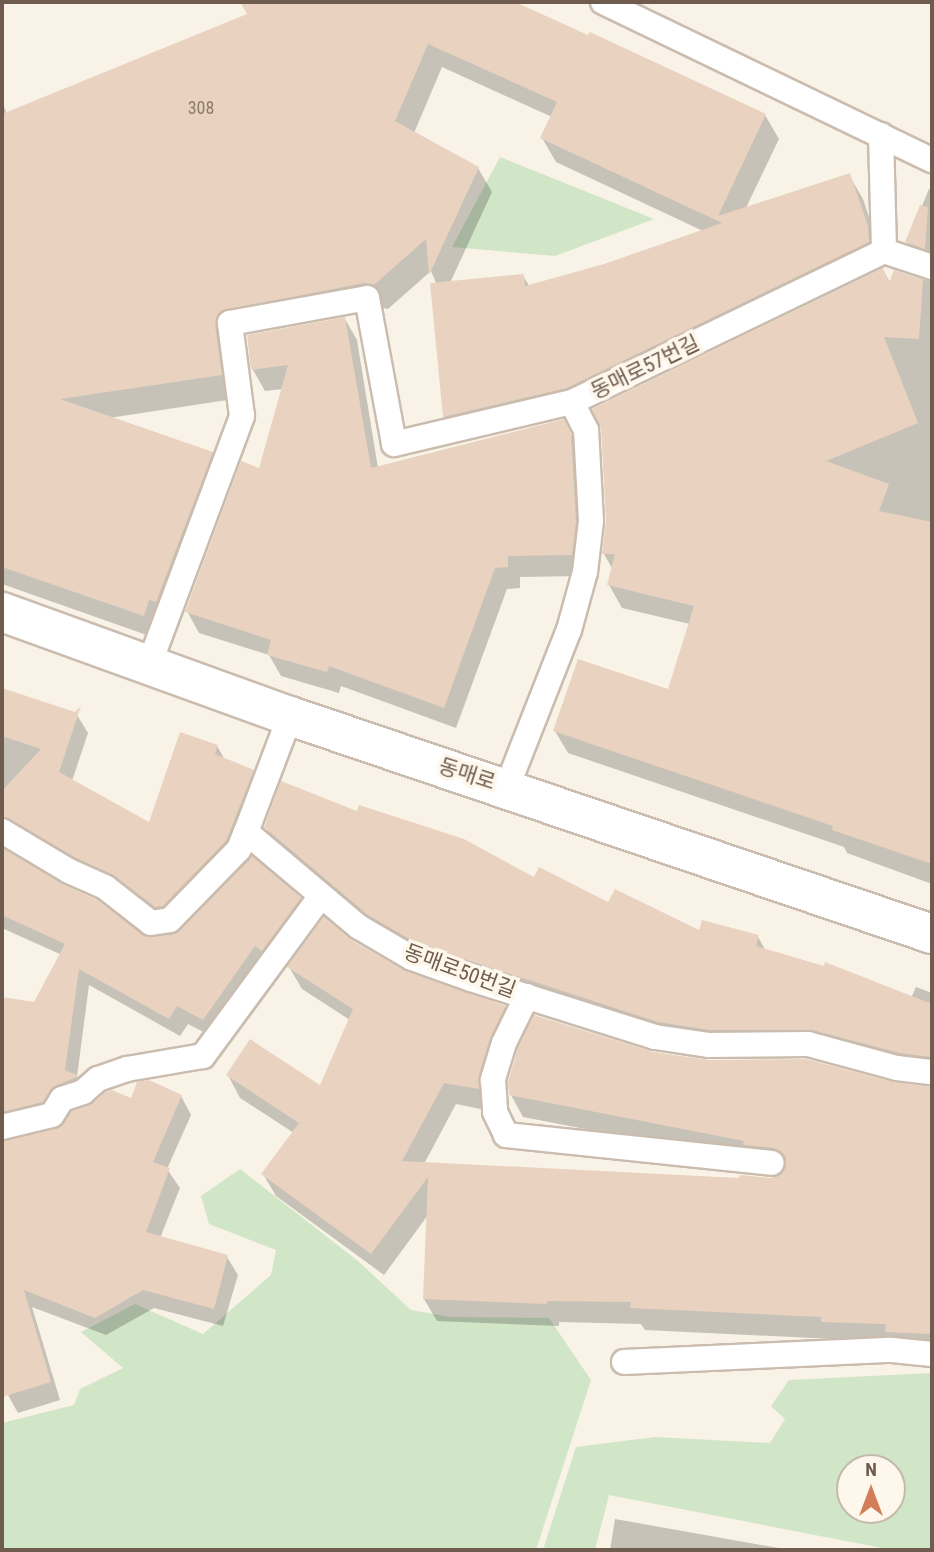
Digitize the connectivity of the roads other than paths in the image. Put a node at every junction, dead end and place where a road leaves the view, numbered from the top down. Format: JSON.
{"nodes":[{"id":1,"x":603,"y":2,"type":"edge"},
{"id":2,"x":881,"y":135,"type":"junction"},
{"id":3,"x":932,"y":160,"type":"edge"},
{"id":4,"x":884,"y":251,"type":"junction"},
{"id":5,"x":932,"y":267,"type":"edge"},
{"id":6,"x":572,"y":402,"type":"junction"},
{"id":7,"x":2,"y":612,"type":"edge"},
{"id":8,"x":149,"y":665,"type":"junction"},
{"id":9,"x":290,"y":716,"type":"junction"},
{"id":10,"x":507,"y":787,"type":"junction"},
{"id":11,"x":2,"y":831,"type":"edge"},
{"id":12,"x":246,"y":832,"type":"junction"},
{"id":13,"x":321,"y":896,"type":"junction"},
{"id":14,"x":932,"y":933,"type":"edge"},
{"id":15,"x":527,"y":996,"type":"junction"},
{"id":16,"x":932,"y":1072,"type":"edge"},
{"id":17,"x":2,"y":1127,"type":"edge"},
{"id":18,"x":772,"y":1163,"type":"dead end"},
{"id":19,"x":932,"y":1354,"type":"edge"},
{"id":20,"x":624,"y":1362,"type":"dead end"}],
"edges":[{"from":1,"to":2,"type":"lane"},
{"from":2,"to":3,"type":"lane"},
{"from":2,"to":4,"type":"lane"},
{"from":4,"to":5,"type":"lane"},
{"from":4,"to":6,"type":"lane","name":"동매로57번길"},
{"from":6,"to":8,"type":"lane"},
{"from":6,"to":10,"type":"lane","name":"동매로57번길"},
{"from":7,"to":8,"type":"street","name":"동매로"},
{"from":8,"to":9,"type":"street","name":"동매로"},
{"from":9,"to":10,"type":"street","name":"동매로"},
{"from":9,"to":12,"type":"lane"},
{"from":10,"to":14,"type":"street","name":"동매로"},
{"from":11,"to":12,"type":"lane"},
{"from":12,"to":13,"type":"lane","name":"동매로50번길"},
{"from":13,"to":15,"type":"lane","name":"동매로50번길"},
{"from":13,"to":17,"type":"lane"},
{"from":15,"to":16,"type":"lane","name":"동매로50번길"},
{"from":15,"to":18,"type":"lane"},
{"from":19,"to":20,"type":"lane"}]}
